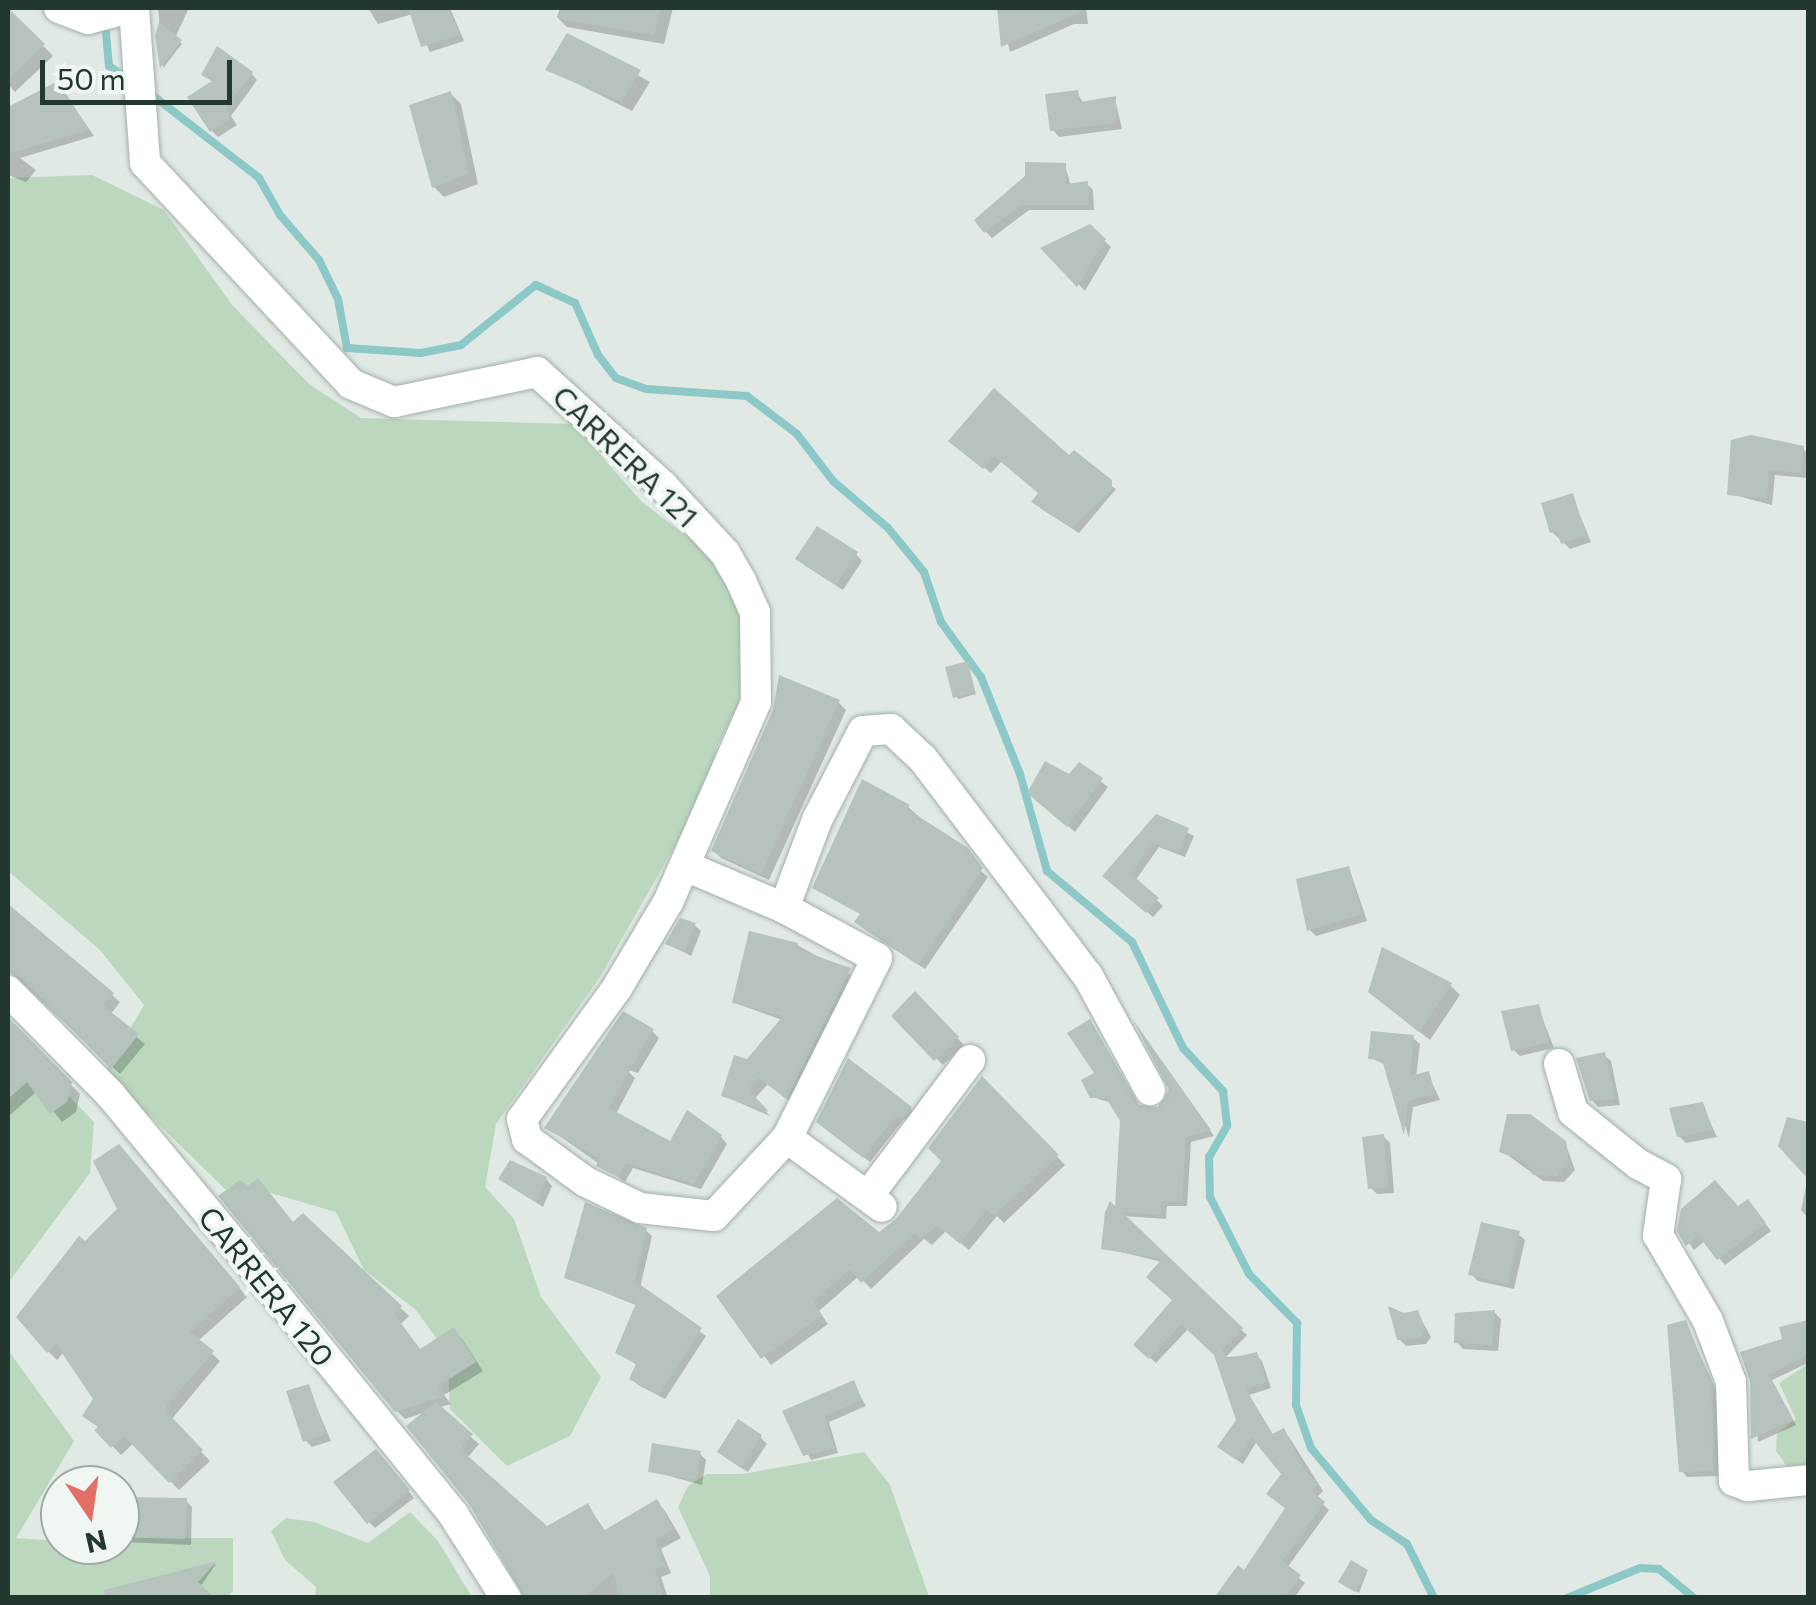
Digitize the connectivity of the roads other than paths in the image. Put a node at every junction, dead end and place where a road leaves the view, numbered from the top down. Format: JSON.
{"nodes":[{"id":1,"x":59,"y":8,"type":"edge"},
{"id":2,"x":129,"y":9,"type":"edge"},
{"id":3,"x":685,"y":866,"type":"junction"},
{"id":4,"x":784,"y":908,"type":"junction"},
{"id":5,"x":8,"y":991,"type":"edge"},
{"id":6,"x":970,"y":1060,"type":"dead end"},
{"id":7,"x":1559,"y":1064,"type":"dead end"},
{"id":8,"x":1150,"y":1090,"type":"dead end"},
{"id":9,"x":788,"y":1138,"type":"junction"},
{"id":10,"x":1808,"y":1480,"type":"edge"},
{"id":11,"x":506,"y":1598,"type":"edge"}],
"edges":[{"from":1,"to":2,"type":"street"},
{"from":2,"to":3,"type":"street","name":"CARRERA 121"},
{"from":3,"to":4,"type":"street"},
{"from":3,"to":9,"type":"street","name":"CARRERA 121"},
{"from":4,"to":8,"type":"street"},
{"from":4,"to":9,"type":"street"},
{"from":5,"to":11,"type":"street","name":"CARRERA 120"},
{"from":6,"to":9,"type":"street"},
{"from":7,"to":10,"type":"street"}]}
